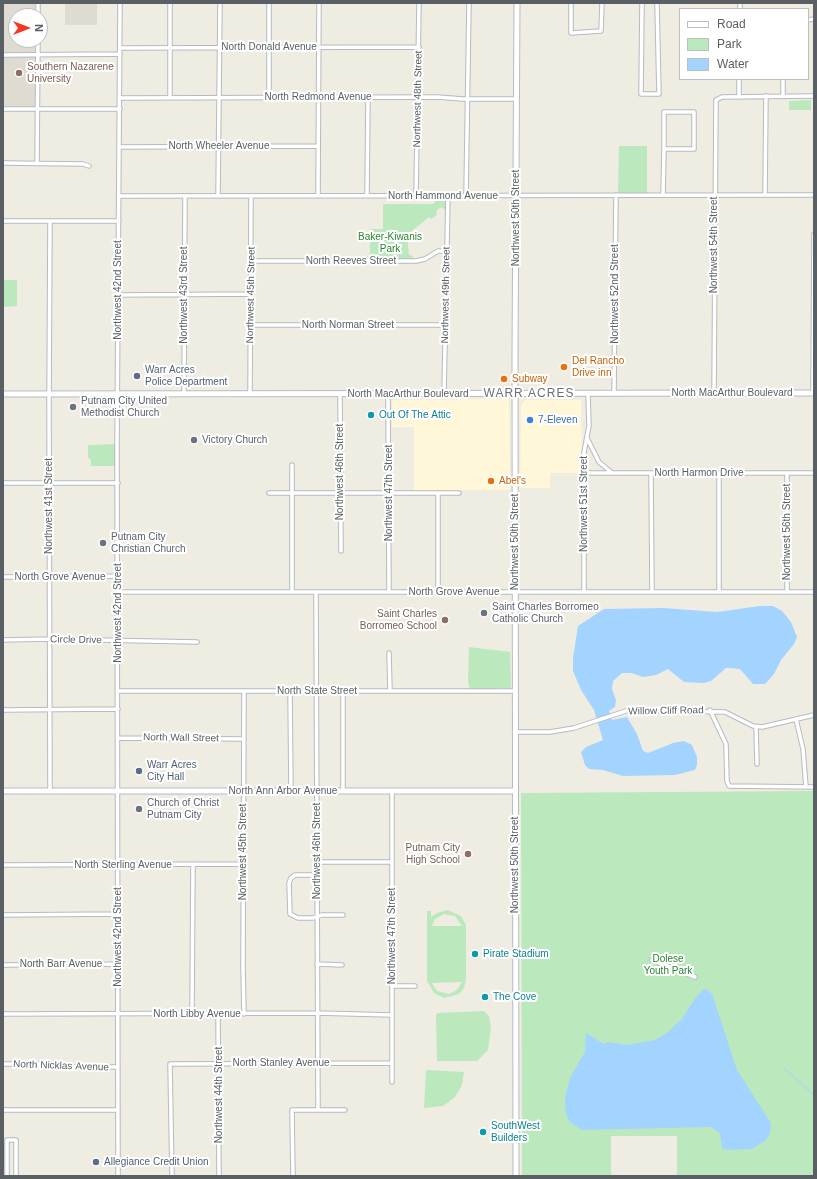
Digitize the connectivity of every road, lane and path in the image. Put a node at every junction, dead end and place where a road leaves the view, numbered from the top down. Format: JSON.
{"nodes":[{"id":1,"x":120,"y":3,"type":"edge"},
{"id":2,"x":170,"y":3,"type":"edge"},
{"id":3,"x":220,"y":3,"type":"edge"},
{"id":4,"x":270,"y":3,"type":"edge"},
{"id":5,"x":319,"y":3,"type":"edge"},
{"id":6,"x":419,"y":3,"type":"edge"},
{"id":7,"x":469,"y":3,"type":"edge"},
{"id":8,"x":517,"y":3,"type":"edge"},
{"id":9,"x":571,"y":3,"type":"edge"},
{"id":10,"x":602,"y":3,"type":"edge"},
{"id":11,"x":642,"y":3,"type":"edge"},
{"id":12,"x":656,"y":4,"type":"edge"},
{"id":13,"x":220,"y":47,"type":"junction"},
{"id":14,"x":270,"y":47,"type":"junction"},
{"id":15,"x":318,"y":47,"type":"junction"},
{"id":16,"x":419,"y":47,"type":"junction"},
{"id":17,"x":38,"y":48,"type":"edge"},
{"id":18,"x":120,"y":48,"type":"junction"},
{"id":19,"x":170,"y":48,"type":"junction"},
{"id":20,"x":38,"y":54,"type":"junction"},
{"id":21,"x":120,"y":54,"type":"junction"},
{"id":22,"x":3,"y":55,"type":"edge"},
{"id":23,"x":739,"y":80,"type":"edge"},
{"id":24,"x":783,"y":80,"type":"edge"},
{"id":25,"x":739,"y":96,"type":"junction"},
{"id":26,"x":766,"y":96,"type":"junction"},
{"id":27,"x":782,"y":96,"type":"junction"},
{"id":28,"x":814,"y":96,"type":"edge"},
{"id":29,"x":368,"y":97,"type":"junction"},
{"id":30,"x":418,"y":97,"type":"junction"},
{"id":31,"x":120,"y":98,"type":"junction"},
{"id":32,"x":170,"y":98,"type":"junction"},
{"id":33,"x":219,"y":98,"type":"junction"},
{"id":34,"x":269,"y":98,"type":"junction"},
{"id":35,"x":318,"y":98,"type":"junction"},
{"id":36,"x":467,"y":99,"type":"junction"},
{"id":37,"x":516,"y":99,"type":"junction"},
{"id":38,"x":3,"y":109,"type":"edge"},
{"id":39,"x":37,"y":109,"type":"junction"},
{"id":40,"x":120,"y":109,"type":"junction"},
{"id":41,"x":219,"y":146,"type":"junction"},
{"id":42,"x":318,"y":146,"type":"junction"},
{"id":43,"x":119,"y":147,"type":"junction"},
{"id":44,"x":664,"y":149,"type":"junction"},
{"id":45,"x":3,"y":163,"type":"edge"},
{"id":46,"x":37,"y":163,"type":"junction"},
{"id":47,"x":89,"y":166,"type":"dead end"},
{"id":48,"x":616,"y":195,"type":"junction"},
{"id":49,"x":663,"y":195,"type":"junction"},
{"id":50,"x":715,"y":195,"type":"junction"},
{"id":51,"x":765,"y":195,"type":"junction"},
{"id":52,"x":814,"y":195,"type":"edge"},
{"id":53,"x":119,"y":196,"type":"junction"},
{"id":54,"x":185,"y":196,"type":"junction"},
{"id":55,"x":218,"y":196,"type":"junction"},
{"id":56,"x":251,"y":196,"type":"junction"},
{"id":57,"x":318,"y":196,"type":"junction"},
{"id":58,"x":367,"y":196,"type":"junction"},
{"id":59,"x":416,"y":196,"type":"junction"},
{"id":60,"x":448,"y":196,"type":"junction"},
{"id":61,"x":466,"y":196,"type":"junction"},
{"id":62,"x":516,"y":196,"type":"junction"},
{"id":63,"x":3,"y":221,"type":"edge"},
{"id":64,"x":50,"y":221,"type":"junction"},
{"id":65,"x":119,"y":221,"type":"junction"},
{"id":66,"x":814,"y":234,"type":"edge"},
{"id":67,"x":447,"y":251,"type":"junction"},
{"id":68,"x":251,"y":261,"type":"junction"},
{"id":69,"x":184,"y":294,"type":"junction"},
{"id":70,"x":251,"y":294,"type":"junction"},
{"id":71,"x":118,"y":295,"type":"junction"},
{"id":72,"x":250,"y":325,"type":"junction"},
{"id":73,"x":446,"y":325,"type":"junction"},
{"id":74,"x":588,"y":393,"type":"junction"},
{"id":75,"x":614,"y":393,"type":"junction"},
{"id":76,"x":714,"y":393,"type":"junction"},
{"id":77,"x":813,"y":393,"type":"edge"},
{"id":78,"x":3,"y":394,"type":"edge"},
{"id":79,"x":49,"y":394,"type":"junction"},
{"id":80,"x":118,"y":394,"type":"junction"},
{"id":81,"x":184,"y":394,"type":"junction"},
{"id":82,"x":250,"y":394,"type":"junction"},
{"id":83,"x":340,"y":394,"type":"junction"},
{"id":84,"x":388,"y":394,"type":"junction"},
{"id":85,"x":444,"y":394,"type":"junction"},
{"id":86,"x":514,"y":394,"type":"junction"},
{"id":87,"x":587,"y":438,"type":"junction"},
{"id":88,"x":292,"y":465,"type":"dead end"},
{"id":89,"x":787,"y":472,"type":"junction"},
{"id":90,"x":584,"y":473,"type":"junction"},
{"id":91,"x":614,"y":473,"type":"junction"},
{"id":92,"x":651,"y":473,"type":"junction"},
{"id":93,"x":719,"y":473,"type":"junction"},
{"id":94,"x":814,"y":473,"type":"edge"},
{"id":95,"x":3,"y":483,"type":"edge"},
{"id":96,"x":49,"y":483,"type":"junction"},
{"id":97,"x":118,"y":483,"type":"junction"},
{"id":98,"x":269,"y":493,"type":"dead end"},
{"id":99,"x":292,"y":493,"type":"junction"},
{"id":100,"x":340,"y":493,"type":"junction"},
{"id":101,"x":389,"y":493,"type":"junction"},
{"id":102,"x":438,"y":493,"type":"junction"},
{"id":103,"x":459,"y":493,"type":"dead end"},
{"id":104,"x":341,"y":551,"type":"dead end"},
{"id":105,"x":49,"y":576,"type":"junction"},
{"id":106,"x":118,"y":576,"type":"junction"},
{"id":107,"x":3,"y":577,"type":"edge"},
{"id":108,"x":118,"y":592,"type":"junction"},
{"id":109,"x":292,"y":592,"type":"junction"},
{"id":110,"x":316,"y":592,"type":"junction"},
{"id":111,"x":389,"y":592,"type":"junction"},
{"id":112,"x":438,"y":592,"type":"junction"},
{"id":113,"x":515,"y":592,"type":"junction"},
{"id":114,"x":584,"y":592,"type":"junction"},
{"id":115,"x":652,"y":592,"type":"junction"},
{"id":116,"x":719,"y":592,"type":"junction"},
{"id":117,"x":787,"y":592,"type":"junction"},
{"id":118,"x":814,"y":592,"type":"edge"},
{"id":119,"x":49,"y":639,"type":"junction"},
{"id":120,"x":3,"y":640,"type":"edge"},
{"id":121,"x":118,"y":641,"type":"junction"},
{"id":122,"x":197,"y":642,"type":"dead end"},
{"id":123,"x":389,"y":653,"type":"dead end"},
{"id":124,"x":118,"y":691,"type":"junction"},
{"id":125,"x":244,"y":691,"type":"junction"},
{"id":126,"x":290,"y":691,"type":"junction"},
{"id":127,"x":316,"y":691,"type":"junction"},
{"id":128,"x":343,"y":691,"type":"junction"},
{"id":129,"x":390,"y":691,"type":"junction"},
{"id":130,"x":515,"y":691,"type":"junction"},
{"id":131,"x":118,"y":709,"type":"junction"},
{"id":132,"x":3,"y":710,"type":"edge"},
{"id":133,"x":50,"y":710,"type":"junction"},
{"id":134,"x":710,"y":710,"type":"junction"},
{"id":135,"x":814,"y":715,"type":"edge"},
{"id":136,"x":796,"y":719,"type":"junction"},
{"id":137,"x":756,"y":727,"type":"junction"},
{"id":138,"x":515,"y":732,"type":"junction"},
{"id":139,"x":118,"y":738,"type":"junction"},
{"id":140,"x":244,"y":739,"type":"junction"},
{"id":141,"x":756,"y":764,"type":"dead end"},
{"id":142,"x":806,"y":787,"type":"junction"},
{"id":143,"x":814,"y":787,"type":"edge"},
{"id":144,"x":3,"y":791,"type":"edge"},
{"id":145,"x":50,"y":791,"type":"junction"},
{"id":146,"x":118,"y":791,"type":"junction"},
{"id":147,"x":243,"y":791,"type":"junction"},
{"id":148,"x":290,"y":791,"type":"junction"},
{"id":149,"x":317,"y":791,"type":"junction"},
{"id":150,"x":343,"y":791,"type":"junction"},
{"id":151,"x":392,"y":791,"type":"junction"},
{"id":152,"x":515,"y":791,"type":"junction"},
{"id":153,"x":317,"y":862,"type":"junction"},
{"id":154,"x":391,"y":862,"type":"junction"},
{"id":155,"x":193,"y":864,"type":"junction"},
{"id":156,"x":242,"y":864,"type":"junction"},
{"id":157,"x":3,"y":865,"type":"edge"},
{"id":158,"x":118,"y":865,"type":"junction"},
{"id":159,"x":317,"y":875,"type":"junction"},
{"id":160,"x":118,"y":914,"type":"junction"},
{"id":161,"x":343,"y":914,"type":"dead end"},
{"id":162,"x":3,"y":915,"type":"edge"},
{"id":163,"x":317,"y":916,"type":"junction"},
{"id":164,"x":652,"y":960,"type":"dead end"},
{"id":165,"x":118,"y":964,"type":"junction"},
{"id":166,"x":317,"y":964,"type":"junction"},
{"id":167,"x":3,"y":965,"type":"edge"},
{"id":168,"x":342,"y":965,"type":"dead end"},
{"id":169,"x":695,"y":977,"type":"dead end"},
{"id":170,"x":392,"y":986,"type":"junction"},
{"id":171,"x":415,"y":986,"type":"dead end"},
{"id":172,"x":317,"y":1013,"type":"junction"},
{"id":173,"x":3,"y":1014,"type":"edge"},
{"id":174,"x":118,"y":1014,"type":"junction"},
{"id":175,"x":192,"y":1014,"type":"junction"},
{"id":176,"x":218,"y":1014,"type":"junction"},
{"id":177,"x":244,"y":1014,"type":"junction"},
{"id":178,"x":392,"y":1015,"type":"junction"},
{"id":179,"x":218,"y":1063,"type":"junction"},
{"id":180,"x":392,"y":1063,"type":"junction"},
{"id":181,"x":3,"y":1064,"type":"edge"},
{"id":182,"x":317,"y":1064,"type":"junction"},
{"id":183,"x":118,"y":1067,"type":"junction"},
{"id":184,"x":392,"y":1082,"type":"dead end"},
{"id":185,"x":3,"y":1110,"type":"edge"},
{"id":186,"x":118,"y":1110,"type":"junction"},
{"id":187,"x":318,"y":1110,"type":"junction"},
{"id":188,"x":345,"y":1110,"type":"dead end"},
{"id":189,"x":7,"y":1176,"type":"edge"},
{"id":190,"x":16,"y":1176,"type":"edge"},
{"id":191,"x":118,"y":1176,"type":"edge"},
{"id":192,"x":172,"y":1176,"type":"edge"},
{"id":193,"x":219,"y":1176,"type":"edge"},
{"id":194,"x":293,"y":1176,"type":"edge"},
{"id":195,"x":516,"y":1176,"type":"edge"}],
"edges":[{"from":1,"to":18,"type":"street","name":"Northwest 42nd Street"},
{"from":2,"to":19,"type":"street"},
{"from":3,"to":13,"type":"street"},
{"from":4,"to":14,"type":"street"},
{"from":5,"to":15,"type":"street"},
{"from":6,"to":16,"type":"street","name":"Northwest 48th Street"},
{"from":7,"to":36,"type":"street"},
{"from":8,"to":37,"type":"main road","name":"Northwest 50th Street"},
{"from":9,"to":10,"type":"street"},
{"from":11,"to":12,"type":"street"},
{"from":13,"to":14,"type":"street","name":"North Donald Avenue"},
{"from":13,"to":19,"type":"street","name":"North Donald Avenue"},
{"from":13,"to":33,"type":"street"},
{"from":14,"to":15,"type":"street","name":"North Donald Avenue"},
{"from":14,"to":34,"type":"street"},
{"from":15,"to":16,"type":"street","name":"North Donald Avenue"},
{"from":15,"to":35,"type":"street"},
{"from":16,"to":30,"type":"street","name":"Northwest 48th Street"},
{"from":17,"to":20,"type":"street"},
{"from":18,"to":19,"type":"street","name":"North Donald Avenue"},
{"from":18,"to":21,"type":"street","name":"Northwest 42nd Street"},
{"from":19,"to":32,"type":"street"},
{"from":20,"to":21,"type":"street"},
{"from":20,"to":22,"type":"street"},
{"from":20,"to":39,"type":"street"},
{"from":21,"to":31,"type":"street","name":"Northwest 42nd Street"},
{"from":23,"to":25,"type":"street"},
{"from":24,"to":27,"type":"street"},
{"from":25,"to":26,"type":"street"},
{"from":25,"to":50,"type":"street","name":"Northwest 54th Street"},
{"from":26,"to":27,"type":"street"},
{"from":26,"to":51,"type":"street"},
{"from":27,"to":28,"type":"street"},
{"from":29,"to":30,"type":"street","name":"North Redmond Avenue"},
{"from":29,"to":35,"type":"street","name":"North Redmond Avenue"},
{"from":29,"to":58,"type":"street"},
{"from":30,"to":36,"type":"street","name":"North Redmond Avenue"},
{"from":30,"to":59,"type":"street","name":"Northwest 48th Street"},
{"from":31,"to":32,"type":"street","name":"North Redmond Avenue"},
{"from":31,"to":40,"type":"street","name":"Northwest 42nd Street"},
{"from":32,"to":33,"type":"street","name":"North Redmond Avenue"},
{"from":33,"to":34,"type":"street","name":"North Redmond Avenue"},
{"from":33,"to":41,"type":"street"},
{"from":34,"to":35,"type":"street","name":"North Redmond Avenue"},
{"from":35,"to":42,"type":"street"},
{"from":36,"to":37,"type":"street","name":"North Redmond Avenue"},
{"from":36,"to":61,"type":"street"},
{"from":37,"to":62,"type":"main road","name":"Northwest 50th Street"},
{"from":38,"to":39,"type":"street"},
{"from":39,"to":40,"type":"street"},
{"from":39,"to":46,"type":"street"},
{"from":40,"to":43,"type":"street","name":"Northwest 42nd Street"},
{"from":41,"to":42,"type":"street","name":"North Wheeler Avenue"},
{"from":41,"to":43,"type":"street","name":"North Wheeler Avenue"},
{"from":41,"to":55,"type":"street"},
{"from":42,"to":57,"type":"street"},
{"from":43,"to":53,"type":"street","name":"Northwest 42nd Street"},
{"from":44,"to":44,"type":"street"},
{"from":44,"to":49,"type":"street"},
{"from":45,"to":46,"type":"street"},
{"from":46,"to":47,"type":"street"},
{"from":48,"to":49,"type":"street","name":"North Hammond Avenue"},
{"from":48,"to":62,"type":"street","name":"North Hammond Avenue"},
{"from":48,"to":75,"type":"street","name":"Northwest 52nd Street"},
{"from":49,"to":50,"type":"street","name":"North Hammond Avenue"},
{"from":50,"to":51,"type":"street","name":"North Hammond Avenue"},
{"from":50,"to":76,"type":"street","name":"Northwest 54th Street"},
{"from":51,"to":52,"type":"street","name":"North Hammond Avenue"},
{"from":53,"to":54,"type":"street","name":"North Hammond Avenue"},
{"from":53,"to":65,"type":"street","name":"Northwest 42nd Street"},
{"from":54,"to":55,"type":"street","name":"North Hammond Avenue"},
{"from":54,"to":69,"type":"street","name":"Northwest 43rd Street"},
{"from":55,"to":56,"type":"street","name":"North Hammond Avenue"},
{"from":56,"to":57,"type":"street","name":"North Hammond Avenue"},
{"from":56,"to":68,"type":"street","name":"Northwest 45th Street"},
{"from":57,"to":58,"type":"street","name":"North Hammond Avenue"},
{"from":58,"to":59,"type":"street","name":"North Hammond Avenue"},
{"from":59,"to":60,"type":"street","name":"North Hammond Avenue"},
{"from":60,"to":61,"type":"street","name":"North Hammond Avenue"},
{"from":60,"to":67,"type":"street","name":"Northwest 49th Street"},
{"from":61,"to":62,"type":"street","name":"North Hammond Avenue"},
{"from":62,"to":86,"type":"main road","name":"Northwest 50th Street"},
{"from":63,"to":64,"type":"street"},
{"from":64,"to":65,"type":"street"},
{"from":64,"to":79,"type":"street","name":"Northwest 41st Street"},
{"from":65,"to":71,"type":"street","name":"Northwest 42nd Street"},
{"from":66,"to":77,"type":"street"},
{"from":67,"to":68,"type":"street","name":"North Reeves Street"},
{"from":67,"to":73,"type":"street","name":"Northwest 49th Street"},
{"from":68,"to":70,"type":"street","name":"Northwest 45th Street"},
{"from":69,"to":70,"type":"street"},
{"from":69,"to":71,"type":"street"},
{"from":69,"to":81,"type":"street","name":"Northwest 43rd Street"},
{"from":70,"to":72,"type":"street","name":"Northwest 45th Street"},
{"from":71,"to":80,"type":"street","name":"Northwest 42nd Street"},
{"from":72,"to":73,"type":"street","name":"North Norman Street"},
{"from":72,"to":82,"type":"street","name":"Northwest 45th Street"},
{"from":73,"to":85,"type":"street","name":"Northwest 49th Street"},
{"from":74,"to":75,"type":"main road","name":"North MacArthur Boulevard"},
{"from":74,"to":86,"type":"main road","name":"North MacArthur Boulevard"},
{"from":74,"to":87,"type":"street","name":"Northwest 51st Street"},
{"from":75,"to":76,"type":"main road","name":"North MacArthur Boulevard"},
{"from":76,"to":77,"type":"main road","name":"North MacArthur Boulevard"},
{"from":78,"to":79,"type":"main road","name":"North MacArthur Boulevard"},
{"from":79,"to":80,"type":"main road","name":"North MacArthur Boulevard"},
{"from":79,"to":96,"type":"street","name":"Northwest 41st Street"},
{"from":80,"to":81,"type":"main road","name":"North MacArthur Boulevard"},
{"from":80,"to":97,"type":"street","name":"Northwest 42nd Street"},
{"from":81,"to":82,"type":"main road","name":"North MacArthur Boulevard"},
{"from":82,"to":83,"type":"main road","name":"North MacArthur Boulevard"},
{"from":83,"to":84,"type":"main road","name":"North MacArthur Boulevard"},
{"from":83,"to":100,"type":"street","name":"Northwest 46th Street"},
{"from":84,"to":85,"type":"main road","name":"North MacArthur Boulevard"},
{"from":84,"to":101,"type":"street","name":"Northwest 47th Street"},
{"from":85,"to":86,"type":"main road","name":"North MacArthur Boulevard"},
{"from":86,"to":113,"type":"main road","name":"Northwest 50th Street"},
{"from":87,"to":90,"type":"street","name":"Northwest 51st Street"},
{"from":87,"to":91,"type":"street"},
{"from":88,"to":99,"type":"street"},
{"from":89,"to":93,"type":"street","name":"North Harmon Drive"},
{"from":89,"to":94,"type":"street","name":"North Harmon Drive"},
{"from":89,"to":117,"type":"street","name":"Northwest 56th Street"},
{"from":90,"to":91,"type":"street","name":"North Harmon Drive"},
{"from":90,"to":114,"type":"street","name":"Northwest 51st Street"},
{"from":91,"to":92,"type":"street","name":"North Harmon Drive"},
{"from":92,"to":93,"type":"street","name":"North Harmon Drive"},
{"from":92,"to":115,"type":"street"},
{"from":93,"to":116,"type":"street"},
{"from":95,"to":96,"type":"street"},
{"from":96,"to":97,"type":"street"},
{"from":96,"to":105,"type":"street","name":"Northwest 41st Street"},
{"from":97,"to":106,"type":"street","name":"Northwest 42nd Street"},
{"from":98,"to":99,"type":"street"},
{"from":99,"to":100,"type":"street"},
{"from":99,"to":109,"type":"street"},
{"from":100,"to":101,"type":"street"},
{"from":100,"to":104,"type":"street","name":"Northwest 46th Street"},
{"from":101,"to":102,"type":"street"},
{"from":101,"to":111,"type":"street","name":"Northwest 47th Street"},
{"from":102,"to":103,"type":"street"},
{"from":102,"to":112,"type":"street"},
{"from":105,"to":106,"type":"street","name":"North Grove Avenue"},
{"from":105,"to":107,"type":"street","name":"North Grove Avenue"},
{"from":105,"to":119,"type":"street","name":"Northwest 41st Street"},
{"from":106,"to":108,"type":"street","name":"Northwest 42nd Street"},
{"from":108,"to":109,"type":"street","name":"North Grove Avenue"},
{"from":108,"to":121,"type":"street","name":"Northwest 42nd Street"},
{"from":109,"to":110,"type":"street","name":"North Grove Avenue"},
{"from":110,"to":111,"type":"street","name":"North Grove Avenue"},
{"from":110,"to":127,"type":"street","name":"Northwest 46th Street"},
{"from":111,"to":112,"type":"street","name":"North Grove Avenue"},
{"from":112,"to":113,"type":"street","name":"North Grove Avenue"},
{"from":113,"to":114,"type":"street","name":"North Grove Avenue"},
{"from":113,"to":130,"type":"main road","name":"Northwest 50th Street"},
{"from":114,"to":115,"type":"street","name":"North Grove Avenue"},
{"from":115,"to":116,"type":"street","name":"North Grove Avenue"},
{"from":116,"to":117,"type":"street","name":"North Grove Avenue"},
{"from":117,"to":118,"type":"street","name":"North Grove Avenue"},
{"from":119,"to":120,"type":"street","name":"Circle Drive"},
{"from":119,"to":121,"type":"street","name":"Circle Drive"},
{"from":119,"to":133,"type":"street","name":"Northwest 41st Street"},
{"from":121,"to":122,"type":"street","name":"Circle Drive"},
{"from":121,"to":124,"type":"street","name":"Northwest 42nd Street"},
{"from":123,"to":129,"type":"street"},
{"from":124,"to":125,"type":"street","name":"North State Street"},
{"from":124,"to":131,"type":"street","name":"Northwest 42nd Street"},
{"from":125,"to":126,"type":"street","name":"North State Street"},
{"from":125,"to":140,"type":"street","name":"Northwest 45th Street"},
{"from":126,"to":127,"type":"street","name":"North State Street"},
{"from":126,"to":148,"type":"street"},
{"from":127,"to":128,"type":"street","name":"North State Street"},
{"from":127,"to":149,"type":"street","name":"Northwest 46th Street"},
{"from":128,"to":129,"type":"street","name":"North State Street"},
{"from":128,"to":150,"type":"street"},
{"from":129,"to":130,"type":"street","name":"North State Street"},
{"from":130,"to":138,"type":"main road","name":"Northwest 50th Street"},
{"from":131,"to":133,"type":"street"},
{"from":131,"to":139,"type":"street","name":"Northwest 42nd Street"},
{"from":132,"to":133,"type":"street"},
{"from":133,"to":145,"type":"street","name":"Northwest 41st Street"},
{"from":134,"to":137,"type":"street","name":"Willow Cliff Road"},
{"from":134,"to":138,"type":"street","name":"Willow Cliff Road"},
{"from":134,"to":142,"type":"street"},
{"from":135,"to":136,"type":"street"},
{"from":136,"to":137,"type":"street"},
{"from":136,"to":142,"type":"street"},
{"from":137,"to":141,"type":"street"},
{"from":138,"to":152,"type":"main road","name":"Northwest 50th Street"},
{"from":139,"to":140,"type":"street","name":"North Wall Street"},
{"from":139,"to":146,"type":"street","name":"Northwest 42nd Street"},
{"from":140,"to":147,"type":"street","name":"Northwest 45th Street"},
{"from":142,"to":143,"type":"street"},
{"from":144,"to":145,"type":"main road","name":"North Ann Arbor Avenue"},
{"from":145,"to":146,"type":"main road","name":"North Ann Arbor Avenue"},
{"from":146,"to":147,"type":"main road","name":"North Ann Arbor Avenue"},
{"from":146,"to":158,"type":"street","name":"Northwest 42nd Street"},
{"from":147,"to":148,"type":"main road","name":"North Ann Arbor Avenue"},
{"from":147,"to":156,"type":"street","name":"Northwest 45th Street"},
{"from":148,"to":149,"type":"main road","name":"North Ann Arbor Avenue"},
{"from":149,"to":150,"type":"main road","name":"North Ann Arbor Avenue"},
{"from":149,"to":153,"type":"street","name":"Northwest 46th Street"},
{"from":150,"to":151,"type":"main road","name":"North Ann Arbor Avenue"},
{"from":151,"to":152,"type":"main road","name":"North Ann Arbor Avenue"},
{"from":151,"to":154,"type":"street","name":"Northwest 47th Street"},
{"from":152,"to":195,"type":"main road","name":"Northwest 50th Street"},
{"from":153,"to":154,"type":"street"},
{"from":153,"to":159,"type":"street","name":"Northwest 46th Street"},
{"from":154,"to":170,"type":"street","name":"Northwest 47th Street"},
{"from":155,"to":156,"type":"street","name":"North Sterling Avenue"},
{"from":155,"to":158,"type":"street","name":"North Sterling Avenue"},
{"from":155,"to":175,"type":"street"},
{"from":156,"to":177,"type":"street","name":"Northwest 45th Street"},
{"from":157,"to":158,"type":"street","name":"North Sterling Avenue"},
{"from":158,"to":160,"type":"street","name":"Northwest 42nd Street"},
{"from":159,"to":163,"type":"street","name":"Northwest 46th Street"},
{"from":159,"to":163,"type":"street"},
{"from":160,"to":162,"type":"street"},
{"from":160,"to":165,"type":"street","name":"Northwest 42nd Street"},
{"from":161,"to":163,"type":"street"},
{"from":163,"to":166,"type":"street","name":"Northwest 46th Street"},
{"from":164,"to":169,"type":"street"},
{"from":165,"to":167,"type":"street","name":"North Barr Avenue"},
{"from":165,"to":174,"type":"street","name":"Northwest 42nd Street"},
{"from":166,"to":168,"type":"street"},
{"from":166,"to":172,"type":"street","name":"Northwest 46th Street"},
{"from":170,"to":171,"type":"street"},
{"from":170,"to":178,"type":"street","name":"Northwest 47th Street"},
{"from":172,"to":177,"type":"street","name":"North Libby Avenue"},
{"from":172,"to":178,"type":"street","name":"North Libby Avenue"},
{"from":172,"to":182,"type":"street","name":"Northwest 46th Street"},
{"from":173,"to":174,"type":"street","name":"North Libby Avenue"},
{"from":174,"to":175,"type":"street","name":"North Libby Avenue"},
{"from":174,"to":183,"type":"street","name":"Northwest 42nd Street"},
{"from":175,"to":176,"type":"street","name":"North Libby Avenue"},
{"from":176,"to":177,"type":"street","name":"North Libby Avenue"},
{"from":176,"to":179,"type":"street","name":"Northwest 44th Street"},
{"from":178,"to":180,"type":"street","name":"Northwest 47th Street"},
{"from":179,"to":182,"type":"street","name":"North Stanley Avenue"},
{"from":179,"to":192,"type":"street","name":"North Stanley Avenue"},
{"from":179,"to":193,"type":"street","name":"Northwest 44th Street"},
{"from":180,"to":182,"type":"street","name":"North Stanley Avenue"},
{"from":180,"to":184,"type":"street","name":"Northwest 47th Street"},
{"from":181,"to":183,"type":"street","name":"North Nicklas Avenue"},
{"from":182,"to":187,"type":"street","name":"Northwest 46th Street"},
{"from":183,"to":186,"type":"street","name":"Northwest 42nd Street"},
{"from":185,"to":186,"type":"street"},
{"from":186,"to":191,"type":"street","name":"Northwest 42nd Street"},
{"from":187,"to":188,"type":"street"},
{"from":187,"to":194,"type":"street"},
{"from":189,"to":190,"type":"street"}]}
